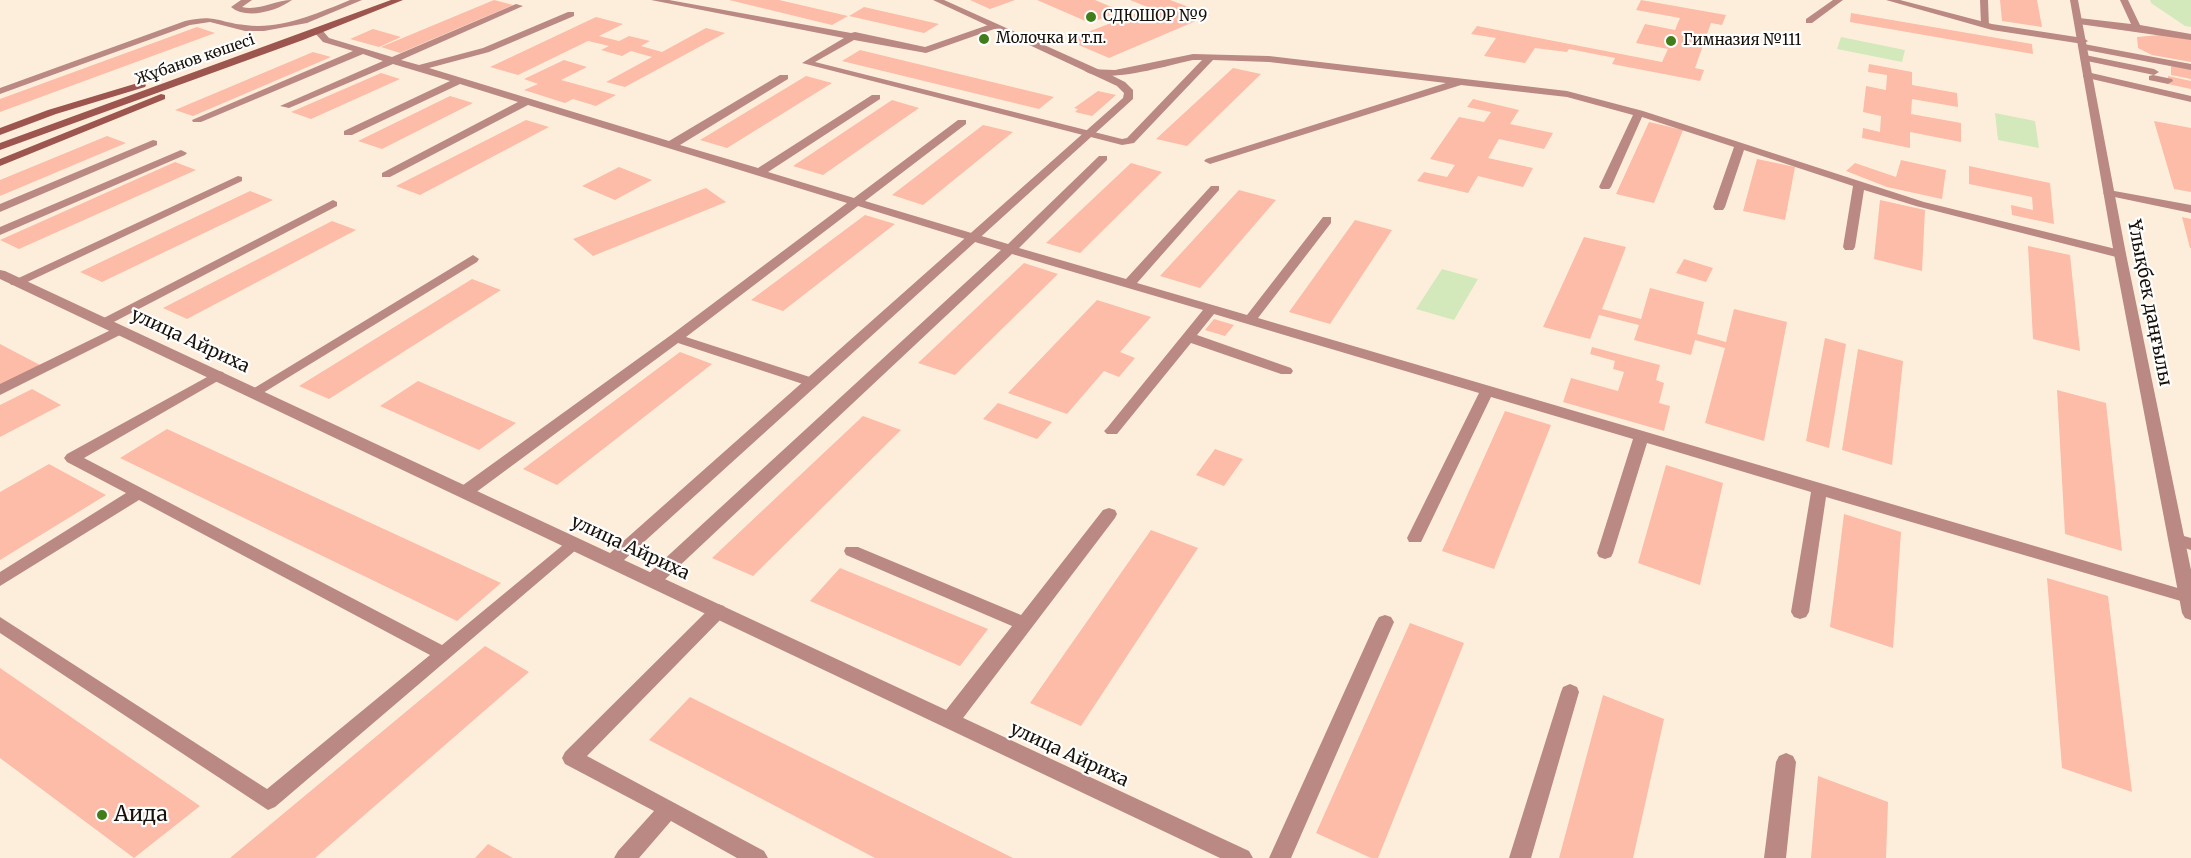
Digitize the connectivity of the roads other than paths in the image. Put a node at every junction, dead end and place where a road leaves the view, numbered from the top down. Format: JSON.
{"nodes":[{"id":1,"x":248,"y":0,"type":"edge"},
{"id":2,"x":288,"y":0,"type":"edge"},
{"id":3,"x":338,"y":0,"type":"edge"},
{"id":4,"x":399,"y":0,"type":"edge"},
{"id":5,"x":655,"y":0,"type":"edge"},
{"id":6,"x":937,"y":0,"type":"edge"},
{"id":7,"x":1839,"y":0,"type":"edge"},
{"id":8,"x":1890,"y":0,"type":"edge"},
{"id":9,"x":1984,"y":0,"type":"edge"},
{"id":10,"x":2074,"y":0,"type":"edge"},
{"id":11,"x":2124,"y":0,"type":"edge"},
{"id":12,"x":354,"y":1,"type":"edge"},
{"id":13,"x":519,"y":6,"type":"dead end"},
{"id":14,"x":374,"y":10,"type":"junction"},
{"id":15,"x":571,"y":14,"type":"dead end"},
{"id":16,"x":312,"y":18,"type":"junction"},
{"id":17,"x":1809,"y":21,"type":"dead end"},
{"id":18,"x":2079,"y":21,"type":"junction"},
{"id":19,"x":336,"y":25,"type":"junction"},
{"id":20,"x":1986,"y":25,"type":"junction"},
{"id":21,"x":994,"y":26,"type":"junction"},
{"id":22,"x":2133,"y":27,"type":"junction"},
{"id":23,"x":319,"y":32,"type":"junction"},
{"id":24,"x":855,"y":35,"type":"junction"},
{"id":25,"x":2191,"y":37,"type":"edge"},
{"id":26,"x":297,"y":40,"type":"junction"},
{"id":27,"x":2084,"y":49,"type":"junction"},
{"id":28,"x":362,"y":51,"type":"junction"},
{"id":29,"x":1210,"y":58,"type":"junction"},
{"id":30,"x":393,"y":60,"type":"junction"},
{"id":31,"x":2191,"y":67,"type":"edge"},
{"id":32,"x":420,"y":68,"type":"junction"},
{"id":33,"x":1090,"y":71,"type":"junction"},
{"id":34,"x":2168,"y":71,"type":"junction"},
{"id":35,"x":2087,"y":75,"type":"junction"},
{"id":36,"x":784,"y":77,"type":"dead end"},
{"id":37,"x":460,"y":80,"type":"junction"},
{"id":38,"x":1465,"y":80,"type":"junction"},
{"id":39,"x":2155,"y":81,"type":"junction"},
{"id":40,"x":0,"y":91,"type":"edge"},
{"id":41,"x":2191,"y":91,"type":"edge"},
{"id":42,"x":876,"y":97,"type":"dead end"},
{"id":43,"x":2191,"y":99,"type":"edge"},
{"id":44,"x":528,"y":101,"type":"junction"},
{"id":45,"x":285,"y":106,"type":"dead end"},
{"id":46,"x":1639,"y":113,"type":"junction"},
{"id":47,"x":197,"y":120,"type":"dead end"},
{"id":48,"x":962,"y":122,"type":"dead end"},
{"id":49,"x":0,"y":132,"type":"edge"},
{"id":50,"x":348,"y":133,"type":"dead end"},
{"id":51,"x":1088,"y":134,"type":"junction"},
{"id":52,"x":153,"y":144,"type":"dead end"},
{"id":53,"x":671,"y":145,"type":"junction"},
{"id":54,"x":1740,"y":145,"type":"junction"},
{"id":55,"x":0,"y":147,"type":"edge"},
{"id":56,"x":181,"y":153,"type":"dead end"},
{"id":57,"x":1103,"y":158,"type":"dead end"},
{"id":58,"x":1210,"y":161,"type":"dead end"},
{"id":59,"x":0,"y":163,"type":"edge"},
{"id":60,"x":760,"y":172,"type":"junction"},
{"id":61,"x":386,"y":175,"type":"dead end"},
{"id":62,"x":238,"y":179,"type":"dead end"},
{"id":63,"x":1860,"y":185,"type":"junction"},
{"id":64,"x":1605,"y":187,"type":"dead end"},
{"id":65,"x":1215,"y":188,"type":"dead end"},
{"id":66,"x":2109,"y":193,"type":"junction"},
{"id":67,"x":855,"y":201,"type":"junction"},
{"id":68,"x":333,"y":204,"type":"dead end"},
{"id":69,"x":1719,"y":207,"type":"dead end"},
{"id":70,"x":0,"y":208,"type":"edge"},
{"id":71,"x":2191,"y":209,"type":"edge"},
{"id":72,"x":1327,"y":220,"type":"dead end"},
{"id":73,"x":0,"y":231,"type":"edge"},
{"id":74,"x":972,"y":236,"type":"junction"},
{"id":75,"x":1849,"y":247,"type":"dead end"},
{"id":76,"x":1010,"y":249,"type":"junction"},
{"id":77,"x":2120,"y":254,"type":"junction"},
{"id":78,"x":473,"y":259,"type":"dead end"},
{"id":79,"x":0,"y":274,"type":"edge"},
{"id":80,"x":16,"y":282,"type":"junction"},
{"id":81,"x":1129,"y":284,"type":"junction"},
{"id":82,"x":1211,"y":309,"type":"junction"},
{"id":83,"x":1251,"y":320,"type":"junction"},
{"id":84,"x":103,"y":322,"type":"junction"},
{"id":85,"x":119,"y":330,"type":"junction"},
{"id":86,"x":1188,"y":337,"type":"junction"},
{"id":87,"x":676,"y":338,"type":"junction"},
{"id":88,"x":1286,"y":371,"type":"dead end"},
{"id":89,"x":218,"y":375,"type":"junction"},
{"id":90,"x":810,"y":382,"type":"junction"},
{"id":91,"x":0,"y":390,"type":"edge"},
{"id":92,"x":1487,"y":391,"type":"junction"},
{"id":93,"x":253,"y":393,"type":"junction"},
{"id":94,"x":1112,"y":431,"type":"dead end"},
{"id":95,"x":1641,"y":437,"type":"junction"},
{"id":96,"x":1820,"y":490,"type":"junction"},
{"id":97,"x":465,"y":492,"type":"junction"},
{"id":98,"x":138,"y":493,"type":"junction"},
{"id":99,"x":1109,"y":514,"type":"dead end"},
{"id":100,"x":1415,"y":538,"type":"dead end"},
{"id":101,"x":2184,"y":542,"type":"edge"},
{"id":102,"x":576,"y":544,"type":"junction"},
{"id":103,"x":852,"y":551,"type":"dead end"},
{"id":104,"x":1605,"y":553,"type":"dead end"},
{"id":105,"x":612,"y":561,"type":"junction"},
{"id":106,"x":0,"y":580,"type":"edge"},
{"id":107,"x":653,"y":580,"type":"junction"},
{"id":108,"x":2188,"y":598,"type":"junction"},
{"id":109,"x":718,"y":611,"type":"junction"},
{"id":110,"x":1800,"y":612,"type":"dead end"},
{"id":111,"x":2191,"y":613,"type":"edge"},
{"id":112,"x":1385,"y":622,"type":"dead end"},
{"id":113,"x":0,"y":624,"type":"edge"},
{"id":114,"x":1025,"y":624,"type":"junction"},
{"id":115,"x":444,"y":654,"type":"junction"},
{"id":116,"x":1570,"y":692,"type":"dead end"},
{"id":117,"x":950,"y":720,"type":"junction"},
{"id":118,"x":1786,"y":762,"type":"dead end"},
{"id":119,"x":669,"y":810,"type":"junction"},
{"id":120,"x":625,"y":858,"type":"edge"},
{"id":121,"x":757,"y":858,"type":"edge"},
{"id":122,"x":1242,"y":858,"type":"edge"},
{"id":123,"x":1280,"y":858,"type":"edge"},
{"id":124,"x":1520,"y":858,"type":"edge"},
{"id":125,"x":1775,"y":858,"type":"edge"}],
"edges":[{"from":1,"to":2,"type":"street"},
{"from":3,"to":12,"type":"street"},
{"from":4,"to":14,"type":"main road","name":"Жұбанов көшесі"},
{"from":5,"to":24,"type":"street"},
{"from":6,"to":21,"type":"street"},
{"from":7,"to":17,"type":"street"},
{"from":8,"to":20,"type":"street"},
{"from":9,"to":20,"type":"street"},
{"from":10,"to":18,"type":"street","name":"Ұлықбек даңғылы"},
{"from":11,"to":22,"type":"street"},
{"from":12,"to":14,"type":"street"},
{"from":12,"to":16,"type":"street"},
{"from":13,"to":30,"type":"street"},
{"from":14,"to":19,"type":"main road","name":"Жұбанов көшесі"},
{"from":15,"to":32,"type":"street"},
{"from":16,"to":19,"type":"street"},
{"from":16,"to":40,"type":"street"},
{"from":18,"to":22,"type":"street"},
{"from":18,"to":27,"type":"street","name":"Ұлықбек даңғылы"},
{"from":19,"to":23,"type":"main road","name":"Жұбанов көшесі"},
{"from":20,"to":27,"type":"street"},
{"from":21,"to":24,"type":"street"},
{"from":21,"to":33,"type":"street"},
{"from":22,"to":25,"type":"street"},
{"from":23,"to":26,"type":"main road","name":"Жұбанов көшесі"},
{"from":23,"to":28,"type":"street"},
{"from":24,"to":51,"type":"street"},
{"from":26,"to":49,"type":"main road"},
{"from":26,"to":55,"type":"main road","name":"Жұбанов көшесі"},
{"from":26,"to":59,"type":"main road"},
{"from":27,"to":34,"type":"street"},
{"from":27,"to":35,"type":"street","name":"Ұлықбек даңғылы"},
{"from":27,"to":39,"type":"street"},
{"from":28,"to":30,"type":"street"},
{"from":28,"to":47,"type":"street"},
{"from":29,"to":33,"type":"street"},
{"from":29,"to":38,"type":"street"},
{"from":29,"to":51,"type":"street"},
{"from":30,"to":32,"type":"street"},
{"from":30,"to":45,"type":"street"},
{"from":31,"to":34,"type":"street"},
{"from":32,"to":37,"type":"street"},
{"from":33,"to":51,"type":"street"},
{"from":34,"to":39,"type":"street"},
{"from":35,"to":39,"type":"street"},
{"from":35,"to":66,"type":"street","name":"Ұлықбек даңғылы"},
{"from":36,"to":53,"type":"street"},
{"from":37,"to":44,"type":"street"},
{"from":37,"to":50,"type":"street"},
{"from":38,"to":46,"type":"street"},
{"from":38,"to":58,"type":"street"},
{"from":39,"to":41,"type":"street"},
{"from":39,"to":43,"type":"street"},
{"from":42,"to":60,"type":"street"},
{"from":44,"to":53,"type":"street"},
{"from":44,"to":61,"type":"street"},
{"from":46,"to":54,"type":"street"},
{"from":46,"to":64,"type":"street"},
{"from":48,"to":67,"type":"street"},
{"from":51,"to":74,"type":"street"},
{"from":52,"to":70,"type":"street"},
{"from":53,"to":60,"type":"street"},
{"from":54,"to":63,"type":"street"},
{"from":54,"to":69,"type":"street"},
{"from":56,"to":73,"type":"street"},
{"from":57,"to":76,"type":"street"},
{"from":60,"to":67,"type":"street"},
{"from":62,"to":80,"type":"street"},
{"from":63,"to":75,"type":"street"},
{"from":63,"to":77,"type":"street"},
{"from":65,"to":81,"type":"street"},
{"from":66,"to":71,"type":"street"},
{"from":66,"to":77,"type":"street","name":"Ұлықбек даңғылы"},
{"from":67,"to":74,"type":"street"},
{"from":67,"to":87,"type":"street"},
{"from":68,"to":84,"type":"street"},
{"from":72,"to":83,"type":"street"},
{"from":74,"to":76,"type":"street"},
{"from":74,"to":90,"type":"street"},
{"from":76,"to":81,"type":"street"},
{"from":76,"to":107,"type":"street"},
{"from":77,"to":101,"type":"street","name":"Ұлықбек даңғылы"},
{"from":78,"to":93,"type":"street"},
{"from":79,"to":80,"type":"street","name":"улица Айриха"},
{"from":80,"to":84,"type":"street","name":"улица Айриха"},
{"from":81,"to":82,"type":"street"},
{"from":82,"to":83,"type":"street"},
{"from":82,"to":86,"type":"street"},
{"from":83,"to":92,"type":"street"},
{"from":84,"to":85,"type":"street","name":"улица Айриха"},
{"from":85,"to":89,"type":"street","name":"улица Айриха"},
{"from":85,"to":91,"type":"street"},
{"from":86,"to":88,"type":"street"},
{"from":86,"to":94,"type":"street"},
{"from":87,"to":90,"type":"street"},
{"from":87,"to":97,"type":"street"},
{"from":89,"to":93,"type":"street","name":"улица Айриха"},
{"from":89,"to":98,"type":"street"},
{"from":90,"to":105,"type":"street"},
{"from":92,"to":95,"type":"street"},
{"from":92,"to":100,"type":"street"},
{"from":93,"to":97,"type":"street","name":"улица Айриха"},
{"from":95,"to":96,"type":"street"},
{"from":95,"to":104,"type":"street"},
{"from":96,"to":108,"type":"street"},
{"from":96,"to":110,"type":"street"},
{"from":97,"to":102,"type":"street","name":"улица Айриха"},
{"from":98,"to":106,"type":"street"},
{"from":98,"to":115,"type":"street"},
{"from":99,"to":114,"type":"street"},
{"from":101,"to":108,"type":"street","name":"Ұлықбек даңғылы"},
{"from":102,"to":105,"type":"street","name":"улица Айриха"},
{"from":102,"to":115,"type":"street"},
{"from":103,"to":114,"type":"street"},
{"from":105,"to":107,"type":"street","name":"улица Айриха"},
{"from":107,"to":109,"type":"street","name":"улица Айриха"},
{"from":108,"to":111,"type":"street","name":"Ұлықбек даңғылы"},
{"from":109,"to":117,"type":"street","name":"улица Айриха"},
{"from":109,"to":119,"type":"street"},
{"from":112,"to":123,"type":"street"},
{"from":113,"to":115,"type":"street"},
{"from":114,"to":117,"type":"street"},
{"from":116,"to":124,"type":"street"},
{"from":117,"to":122,"type":"street","name":"улица Айриха"},
{"from":118,"to":125,"type":"street"},
{"from":119,"to":120,"type":"street"},
{"from":119,"to":121,"type":"street"}]}
